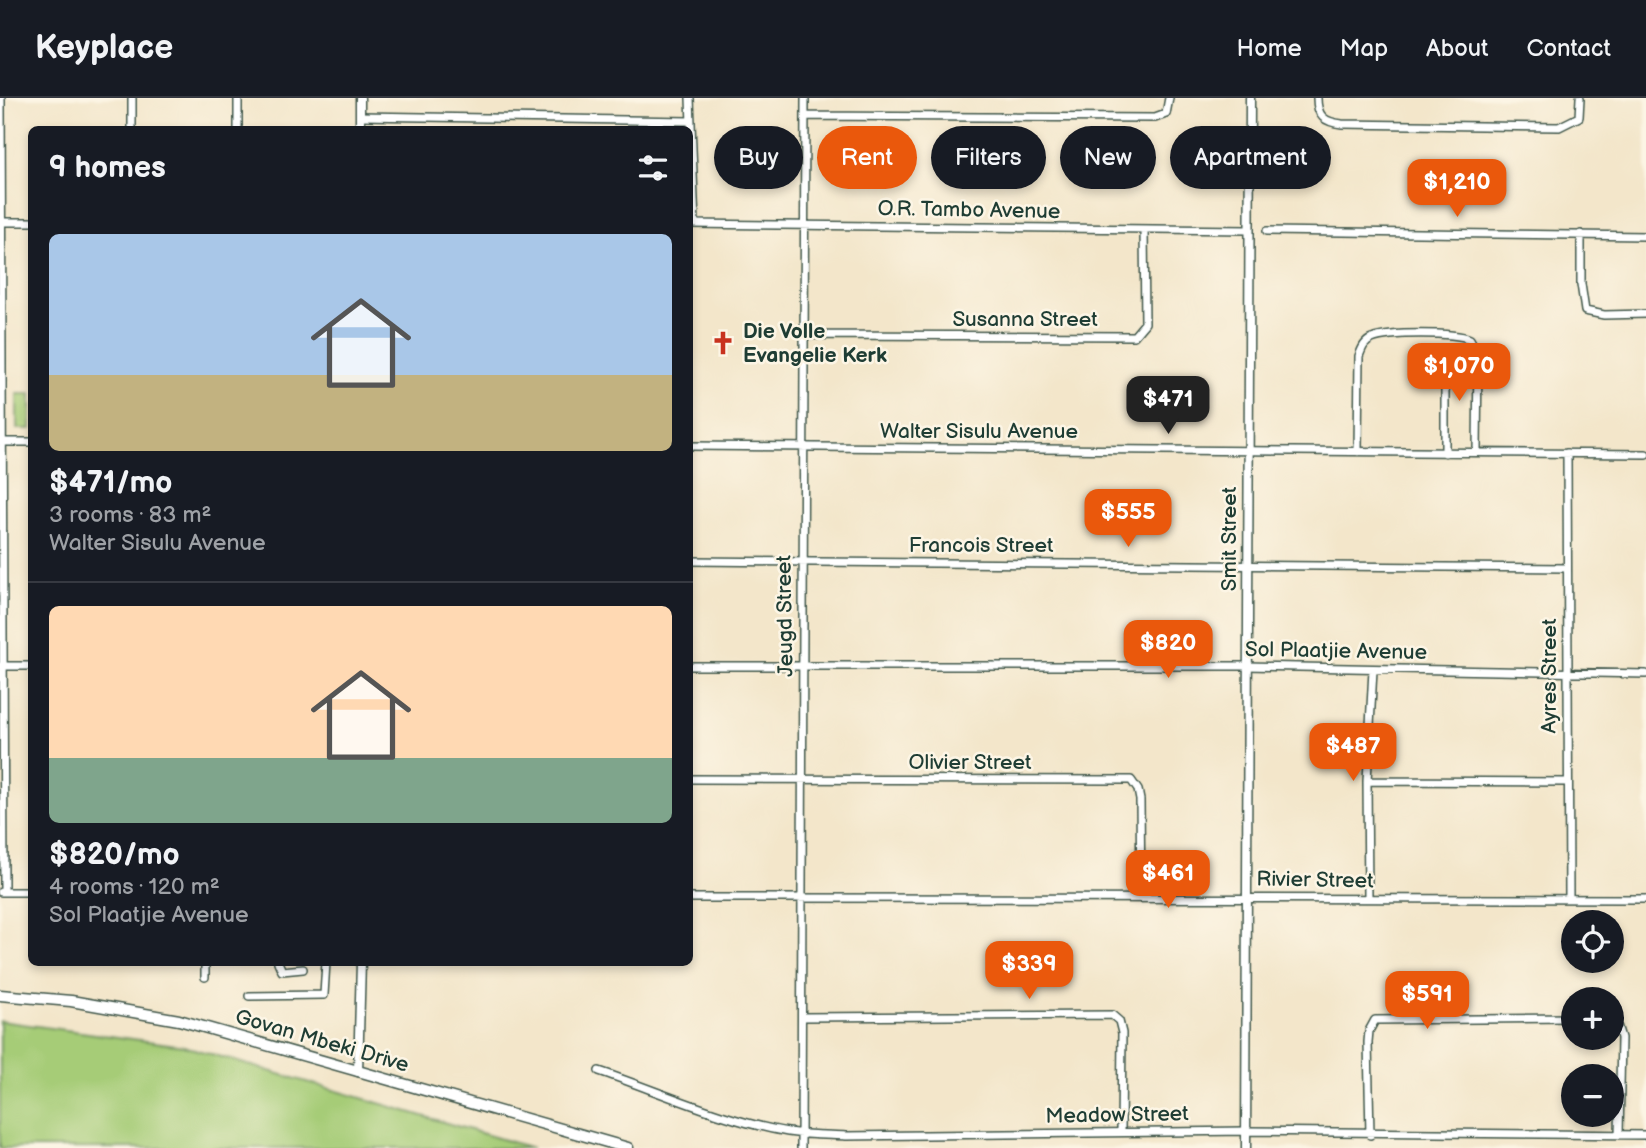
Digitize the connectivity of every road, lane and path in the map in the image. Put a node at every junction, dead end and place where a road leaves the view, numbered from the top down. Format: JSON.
{"nodes":[{"id":1,"x":1,"y":98,"type":"edge"},
{"id":2,"x":132,"y":98,"type":"edge"},
{"id":3,"x":238,"y":98,"type":"edge"},
{"id":4,"x":360,"y":98,"type":"edge"},
{"id":5,"x":690,"y":98,"type":"edge"},
{"id":6,"x":805,"y":98,"type":"edge"},
{"id":7,"x":1169,"y":98,"type":"edge"},
{"id":8,"x":1250,"y":98,"type":"edge"},
{"id":9,"x":1317,"y":98,"type":"edge"},
{"id":10,"x":1580,"y":98,"type":"edge"},
{"id":11,"x":360,"y":116,"type":"junction"},
{"id":12,"x":805,"y":116,"type":"junction"},
{"id":13,"x":690,"y":121,"type":"junction"},
{"id":14,"x":132,"y":126,"type":"edge"},
{"id":15,"x":238,"y":126,"type":"edge"},
{"id":16,"x":360,"y":126,"type":"edge"},
{"id":17,"x":690,"y":126,"type":"edge"},
{"id":18,"x":0,"y":150,"type":"edge"},
{"id":19,"x":3,"y":222,"type":"junction"},
{"id":20,"x":28,"y":222,"type":"edge"},
{"id":21,"x":693,"y":224,"type":"edge"},
{"id":22,"x":806,"y":226,"type":"junction"},
{"id":23,"x":1144,"y":229,"type":"junction"},
{"id":24,"x":1249,"y":230,"type":"junction"},
{"id":25,"x":1267,"y":231,"type":"dead end"},
{"id":26,"x":1581,"y":234,"type":"junction"},
{"id":27,"x":1646,"y":236,"type":"edge"},
{"id":28,"x":1646,"y":314,"type":"edge"},
{"id":29,"x":805,"y":335,"type":"junction"},
{"id":30,"x":1445,"y":354,"type":"dead end"},
{"id":31,"x":1,"y":442,"type":"edge"},
{"id":32,"x":28,"y":442,"type":"edge"},
{"id":33,"x":693,"y":446,"type":"edge"},
{"id":34,"x":802,"y":447,"type":"junction"},
{"id":35,"x":1247,"y":450,"type":"junction"},
{"id":36,"x":1358,"y":452,"type":"junction"},
{"id":37,"x":1478,"y":452,"type":"junction"},
{"id":38,"x":1445,"y":453,"type":"junction"},
{"id":39,"x":1567,"y":453,"type":"junction"},
{"id":40,"x":1646,"y":454,"type":"edge"},
{"id":41,"x":693,"y":561,"type":"edge"},
{"id":42,"x":802,"y":561,"type":"junction"},
{"id":43,"x":1247,"y":564,"type":"junction"},
{"id":44,"x":1566,"y":568,"type":"junction"},
{"id":45,"x":2,"y":666,"type":"edge"},
{"id":46,"x":28,"y":666,"type":"edge"},
{"id":47,"x":693,"y":666,"type":"edge"},
{"id":48,"x":804,"y":666,"type":"junction"},
{"id":49,"x":1247,"y":666,"type":"junction"},
{"id":50,"x":1373,"y":670,"type":"junction"},
{"id":51,"x":1566,"y":674,"type":"junction"},
{"id":52,"x":1646,"y":674,"type":"edge"},
{"id":53,"x":693,"y":779,"type":"edge"},
{"id":54,"x":804,"y":779,"type":"junction"},
{"id":55,"x":1367,"y":781,"type":"junction"},
{"id":56,"x":1568,"y":782,"type":"junction"},
{"id":57,"x":2,"y":892,"type":"edge"},
{"id":58,"x":28,"y":892,"type":"edge"},
{"id":59,"x":1141,"y":896,"type":"junction"},
{"id":60,"x":1248,"y":896,"type":"junction"},
{"id":61,"x":693,"y":898,"type":"edge"},
{"id":62,"x":1368,"y":898,"type":"junction"},
{"id":63,"x":1569,"y":898,"type":"junction"},
{"id":64,"x":804,"y":899,"type":"junction"},
{"id":65,"x":1646,"y":899,"type":"edge"},
{"id":66,"x":205,"y":966,"type":"edge"},
{"id":67,"x":280,"y":966,"type":"edge"},
{"id":68,"x":326,"y":966,"type":"edge"},
{"id":69,"x":361,"y":966,"type":"edge"},
{"id":70,"x":303,"y":969,"type":"dead end"},
{"id":71,"x":205,"y":977,"type":"dead end"},
{"id":72,"x":0,"y":995,"type":"edge"},
{"id":73,"x":249,"y":996,"type":"dead end"},
{"id":74,"x":803,"y":1017,"type":"junction"},
{"id":75,"x":1561,"y":1018,"type":"edge"},
{"id":76,"x":1621,"y":1050,"type":"edge"},
{"id":77,"x":599,"y":1071,"type":"dead end"},
{"id":78,"x":358,"y":1072,"type":"junction"},
{"id":79,"x":1121,"y":1132,"type":"junction"},
{"id":80,"x":1247,"y":1132,"type":"junction"},
{"id":81,"x":803,"y":1133,"type":"junction"},
{"id":82,"x":1370,"y":1135,"type":"junction"},
{"id":83,"x":1619,"y":1135,"type":"junction"},
{"id":84,"x":1646,"y":1135,"type":"edge"},
{"id":85,"x":628,"y":1148,"type":"edge"},
{"id":86,"x":802,"y":1148,"type":"edge"},
{"id":87,"x":1246,"y":1148,"type":"edge"}],
"edges":[{"from":1,"to":18,"type":"street"},
{"from":2,"to":14,"type":"street"},
{"from":3,"to":15,"type":"street"},
{"from":4,"to":11,"type":"street"},
{"from":5,"to":13,"type":"street"},
{"from":6,"to":12,"type":"street","name":"Jeugd Street"},
{"from":7,"to":12,"type":"street"},
{"from":8,"to":24,"type":"street","name":"Smit Street"},
{"from":9,"to":10,"type":"street"},
{"from":11,"to":13,"type":"street"},
{"from":11,"to":16,"type":"street"},
{"from":12,"to":22,"type":"street","name":"Jeugd Street"},
{"from":13,"to":17,"type":"street"},
{"from":18,"to":19,"type":"street"},
{"from":19,"to":20,"type":"street"},
{"from":19,"to":31,"type":"street"},
{"from":21,"to":22,"type":"street","name":"O.R. Tambo Avenue"},
{"from":22,"to":23,"type":"street","name":"O.R. Tambo Avenue"},
{"from":22,"to":29,"type":"street","name":"Jeugd Street"},
{"from":23,"to":24,"type":"street","name":"O.R. Tambo Avenue"},
{"from":23,"to":29,"type":"street","name":"Susanna Street"},
{"from":24,"to":35,"type":"street","name":"Smit Street"},
{"from":25,"to":26,"type":"street"},
{"from":26,"to":27,"type":"street"},
{"from":26,"to":28,"type":"street"},
{"from":29,"to":34,"type":"street","name":"Jeugd Street"},
{"from":30,"to":38,"type":"street"},
{"from":31,"to":32,"type":"street"},
{"from":31,"to":45,"type":"street"},
{"from":33,"to":34,"type":"street","name":"Walter Sisulu Avenue"},
{"from":34,"to":35,"type":"street","name":"Walter Sisulu Avenue"},
{"from":34,"to":42,"type":"street","name":"Jeugd Street"},
{"from":35,"to":36,"type":"street","name":"Walter Sisulu Avenue"},
{"from":35,"to":43,"type":"street","name":"Smit Street"},
{"from":36,"to":37,"type":"street"},
{"from":36,"to":38,"type":"street","name":"Walter Sisulu Avenue"},
{"from":37,"to":38,"type":"street","name":"Walter Sisulu Avenue"},
{"from":37,"to":39,"type":"street","name":"Walter Sisulu Avenue"},
{"from":39,"to":40,"type":"street","name":"Walter Sisulu Avenue"},
{"from":39,"to":44,"type":"street","name":"Ayres Street"},
{"from":41,"to":42,"type":"street","name":"Francois Street"},
{"from":42,"to":43,"type":"street","name":"Francois Street"},
{"from":42,"to":48,"type":"street","name":"Jeugd Street"},
{"from":43,"to":44,"type":"street","name":"Francois Street"},
{"from":43,"to":49,"type":"street","name":"Smit Street"},
{"from":44,"to":51,"type":"street","name":"Ayres Street"},
{"from":45,"to":46,"type":"street"},
{"from":45,"to":57,"type":"street"},
{"from":47,"to":48,"type":"street","name":"Sol Plaatjie Avenue"},
{"from":48,"to":49,"type":"street","name":"Sol Plaatjie Avenue"},
{"from":48,"to":54,"type":"street","name":"Jeugd Street"},
{"from":49,"to":50,"type":"street","name":"Sol Plaatjie Avenue"},
{"from":49,"to":60,"type":"street","name":"Smit Street"},
{"from":50,"to":51,"type":"street","name":"Sol Plaatjie Avenue"},
{"from":50,"to":55,"type":"street"},
{"from":51,"to":52,"type":"street","name":"Sol Plaatjie Avenue"},
{"from":51,"to":56,"type":"street","name":"Ayres Street"},
{"from":53,"to":54,"type":"street","name":"Olivier Street"},
{"from":54,"to":59,"type":"street","name":"Olivier Street"},
{"from":54,"to":64,"type":"street","name":"Jeugd Street"},
{"from":55,"to":56,"type":"street"},
{"from":55,"to":62,"type":"street"},
{"from":56,"to":63,"type":"street","name":"Ayres Street"},
{"from":57,"to":58,"type":"street"},
{"from":59,"to":60,"type":"street","name":"Rivier Street"},
{"from":59,"to":64,"type":"street","name":"Rivier Street"},
{"from":60,"to":62,"type":"street","name":"Rivier Street"},
{"from":60,"to":80,"type":"street","name":"Smit Street"},
{"from":61,"to":64,"type":"street","name":"Rivier Street"},
{"from":62,"to":63,"type":"street","name":"Rivier Street"},
{"from":63,"to":65,"type":"street","name":"Rivier Street"},
{"from":64,"to":74,"type":"street","name":"Jeugd Street"},
{"from":66,"to":71,"type":"street"},
{"from":67,"to":70,"type":"street"},
{"from":68,"to":73,"type":"street"},
{"from":69,"to":78,"type":"street"},
{"from":72,"to":78,"type":"main road","name":"Govan Mbeki Drive"},
{"from":74,"to":79,"type":"street"},
{"from":74,"to":81,"type":"street","name":"Jeugd Street"},
{"from":75,"to":82,"type":"street"},
{"from":76,"to":83,"type":"street"},
{"from":77,"to":81,"type":"street","name":"Meadow Street"},
{"from":78,"to":85,"type":"main road","name":"Govan Mbeki Drive"},
{"from":79,"to":80,"type":"street","name":"Meadow Street"},
{"from":79,"to":81,"type":"street","name":"Meadow Street"},
{"from":80,"to":82,"type":"street","name":"Meadow Street"},
{"from":80,"to":87,"type":"street","name":"Smit Street"},
{"from":81,"to":86,"type":"street","name":"Jeugd Street"},
{"from":82,"to":83,"type":"street","name":"Meadow Street"},
{"from":83,"to":84,"type":"street","name":"Meadow Street"}]}
